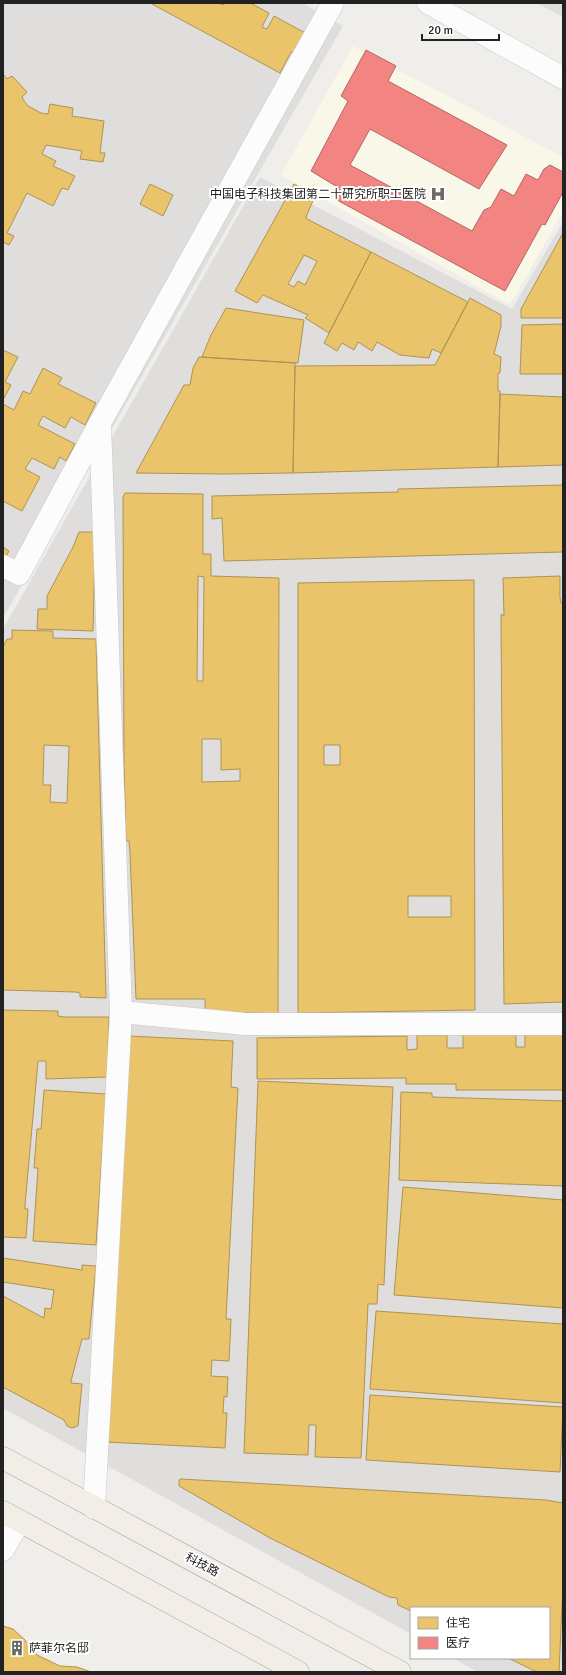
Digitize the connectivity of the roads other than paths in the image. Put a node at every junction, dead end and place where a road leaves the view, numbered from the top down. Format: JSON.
{"nodes":[{"id":1,"x":333,"y":3,"type":"edge"},
{"id":2,"x":428,"y":3,"type":"edge"},
{"id":3,"x":563,"y":78,"type":"edge"},
{"id":4,"x":100,"y":423,"type":"junction"},
{"id":5,"x":3,"y":566,"type":"edge"},
{"id":6,"x":121,"y":1012,"type":"junction"},
{"id":7,"x":563,"y":1024,"type":"edge"},
{"id":8,"x":3,"y":1458,"type":"edge"},
{"id":9,"x":94,"y":1508,"type":"junction"},
{"id":10,"x":11,"y":1517,"type":"edge"},
{"id":11,"x":3,"y":1550,"type":"edge"},
{"id":12,"x":298,"y":1672,"type":"edge"},
{"id":13,"x":400,"y":1672,"type":"edge"}],
"edges":[{"from":1,"to":4,"type":"street"},
{"from":2,"to":3,"type":"street"},
{"from":4,"to":5,"type":"street"},
{"from":4,"to":6,"type":"street"},
{"from":6,"to":7,"type":"street"},
{"from":6,"to":9,"type":"street"},
{"from":8,"to":9,"type":"main road","name":"科技路"},
{"from":9,"to":13,"type":"main road","name":"科技路"},
{"from":10,"to":11,"type":"street"},
{"from":10,"to":12,"type":"main road"}]}
